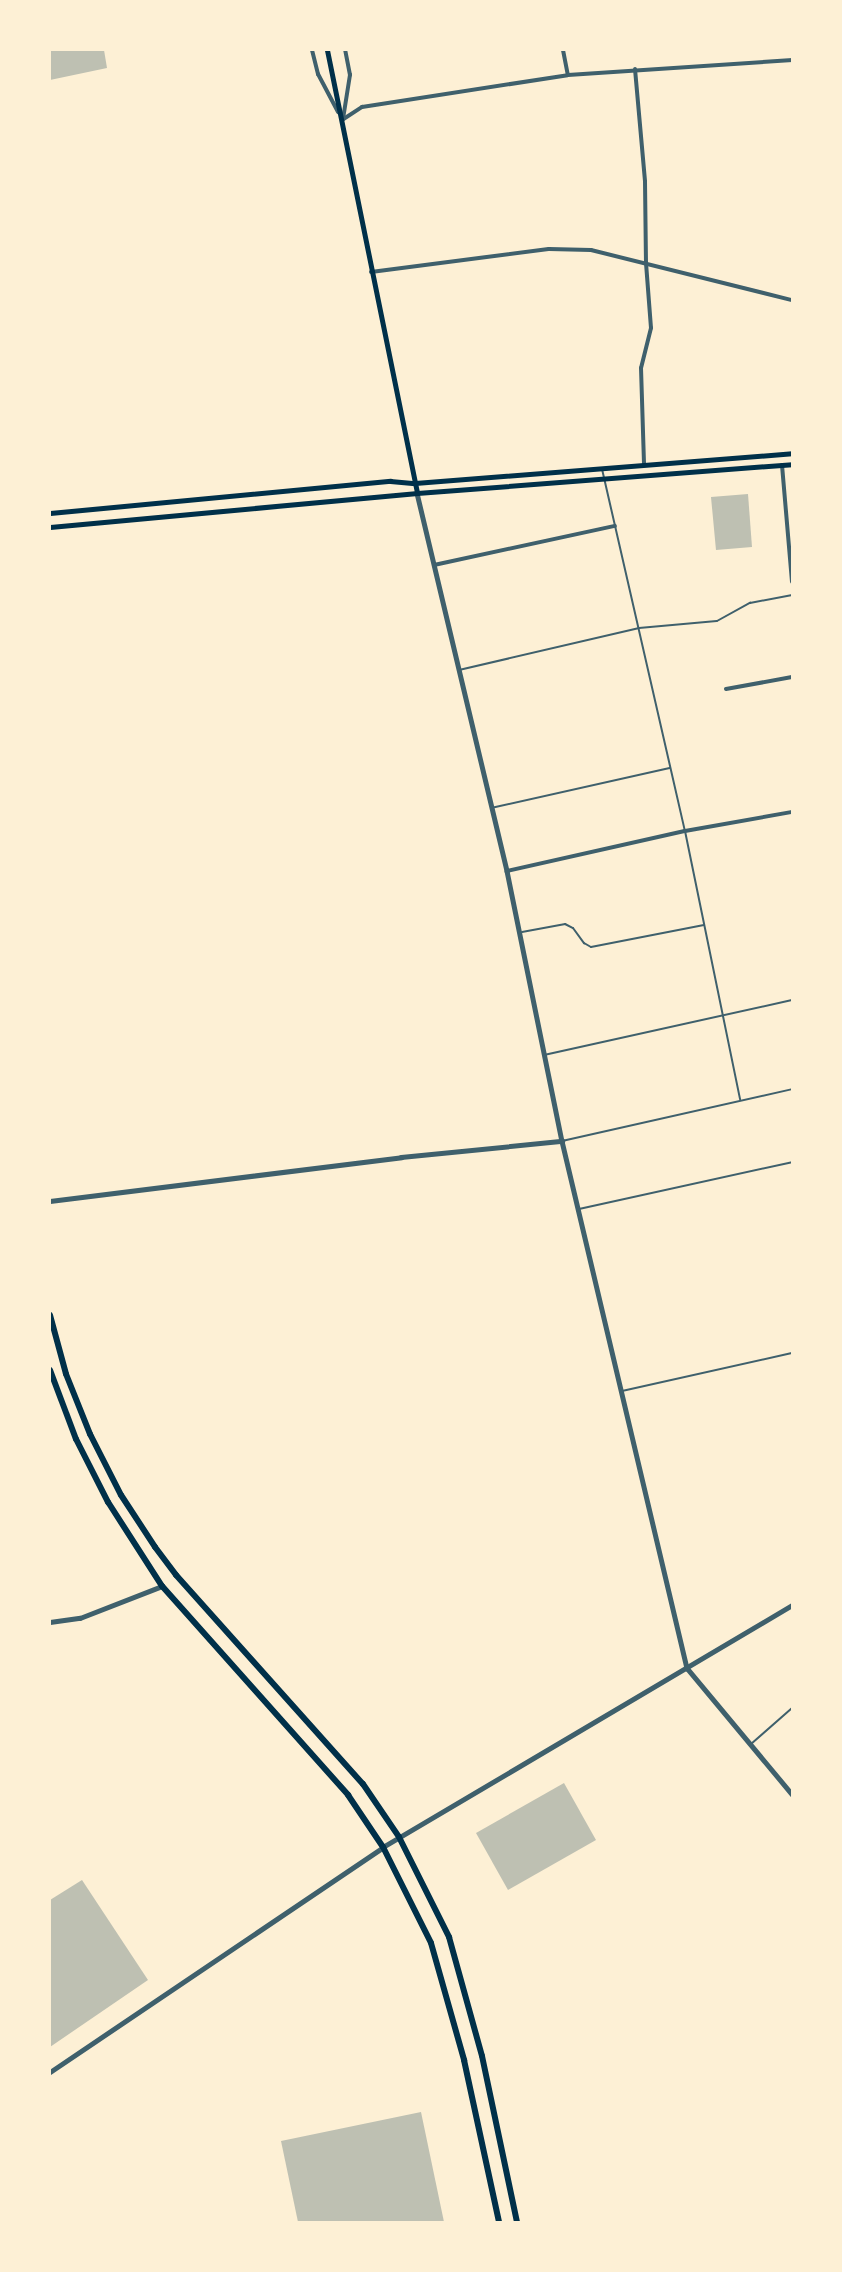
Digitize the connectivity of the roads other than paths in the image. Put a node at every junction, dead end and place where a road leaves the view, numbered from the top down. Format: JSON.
{"nodes":[{"id":1,"x":312,"y":50,"type":"edge"},
{"id":2,"x":327,"y":50,"type":"edge"},
{"id":3,"x":345,"y":50,"type":"edge"},
{"id":4,"x":563,"y":50,"type":"edge"},
{"id":5,"x":792,"y":60,"type":"edge"},
{"id":6,"x":635,"y":69,"type":"junction"},
{"id":7,"x":568,"y":75,"type":"junction"},
{"id":8,"x":342,"y":120,"type":"junction"},
{"id":9,"x":646,"y":263,"type":"junction"},
{"id":10,"x":371,"y":272,"type":"junction"},
{"id":11,"x":792,"y":300,"type":"edge"},
{"id":12,"x":792,"y":453,"type":"edge"},
{"id":13,"x":792,"y":464,"type":"edge"},
{"id":14,"x":782,"y":465,"type":"junction"},
{"id":15,"x":644,"y":466,"type":"junction"},
{"id":16,"x":602,"y":470,"type":"junction"},
{"id":17,"x":604,"y":479,"type":"junction"},
{"id":18,"x":415,"y":483,"type":"junction"},
{"id":19,"x":417,"y":492,"type":"junction"},
{"id":20,"x":50,"y":513,"type":"edge"},
{"id":21,"x":615,"y":526,"type":"junction"},
{"id":22,"x":50,"y":527,"type":"edge"},
{"id":23,"x":434,"y":565,"type":"junction"},
{"id":24,"x":792,"y":582,"type":"edge"},
{"id":25,"x":792,"y":595,"type":"edge"},
{"id":26,"x":639,"y":628,"type":"junction"},
{"id":27,"x":459,"y":669,"type":"junction"},
{"id":28,"x":792,"y":677,"type":"edge"},
{"id":29,"x":726,"y":689,"type":"dead end"},
{"id":30,"x":671,"y":768,"type":"junction"},
{"id":31,"x":492,"y":808,"type":"junction"},
{"id":32,"x":792,"y":812,"type":"edge"},
{"id":33,"x":685,"y":831,"type":"junction"},
{"id":34,"x":507,"y":871,"type":"junction"},
{"id":35,"x":704,"y":925,"type":"junction"},
{"id":36,"x":519,"y":932,"type":"junction"},
{"id":37,"x":792,"y":999,"type":"edge"},
{"id":38,"x":722,"y":1014,"type":"junction"},
{"id":39,"x":544,"y":1055,"type":"junction"},
{"id":40,"x":792,"y":1089,"type":"edge"},
{"id":41,"x":740,"y":1099,"type":"junction"},
{"id":42,"x":562,"y":1141,"type":"junction"},
{"id":43,"x":792,"y":1162,"type":"edge"},
{"id":44,"x":50,"y":1201,"type":"edge"},
{"id":45,"x":579,"y":1209,"type":"junction"},
{"id":46,"x":50,"y":1315,"type":"edge"},
{"id":47,"x":792,"y":1353,"type":"edge"},
{"id":48,"x":50,"y":1370,"type":"edge"},
{"id":49,"x":622,"y":1391,"type":"junction"},
{"id":50,"x":162,"y":1586,"type":"junction"},
{"id":51,"x":792,"y":1605,"type":"edge"},
{"id":52,"x":50,"y":1622,"type":"edge"},
{"id":53,"x":687,"y":1668,"type":"junction"},
{"id":54,"x":792,"y":1708,"type":"edge"},
{"id":55,"x":751,"y":1744,"type":"junction"},
{"id":56,"x":792,"y":1794,"type":"edge"},
{"id":57,"x":399,"y":1838,"type":"junction"},
{"id":58,"x":383,"y":1847,"type":"junction"},
{"id":59,"x":50,"y":2072,"type":"edge"},
{"id":60,"x":499,"y":2223,"type":"edge"},
{"id":61,"x":517,"y":2223,"type":"edge"}],
"edges":[{"from":1,"to":8,"type":"street"},
{"from":2,"to":8,"type":"main road"},
{"from":3,"to":8,"type":"street"},
{"from":4,"to":7,"type":"street"},
{"from":5,"to":6,"type":"street"},
{"from":6,"to":7,"type":"street"},
{"from":6,"to":9,"type":"street"},
{"from":7,"to":8,"type":"street"},
{"from":8,"to":10,"type":"main road"},
{"from":9,"to":10,"type":"street"},
{"from":9,"to":11,"type":"street"},
{"from":9,"to":15,"type":"street"},
{"from":10,"to":18,"type":"main road"},
{"from":12,"to":15,"type":"main road"},
{"from":13,"to":14,"type":"main road"},
{"from":14,"to":17,"type":"main road"},
{"from":14,"to":24,"type":"street"},
{"from":15,"to":16,"type":"main road"},
{"from":16,"to":17,"type":"lane"},
{"from":16,"to":18,"type":"main road"},
{"from":17,"to":19,"type":"main road"},
{"from":17,"to":21,"type":"lane"},
{"from":18,"to":19,"type":"main road"},
{"from":18,"to":20,"type":"main road"},
{"from":19,"to":22,"type":"main road"},
{"from":19,"to":23,"type":"street"},
{"from":21,"to":23,"type":"street"},
{"from":21,"to":26,"type":"lane"},
{"from":23,"to":27,"type":"street"},
{"from":25,"to":26,"type":"lane"},
{"from":26,"to":27,"type":"lane"},
{"from":26,"to":30,"type":"lane"},
{"from":27,"to":31,"type":"street"},
{"from":28,"to":29,"type":"street"},
{"from":30,"to":31,"type":"lane"},
{"from":30,"to":33,"type":"lane"},
{"from":31,"to":34,"type":"street"},
{"from":32,"to":33,"type":"street"},
{"from":33,"to":34,"type":"street"},
{"from":33,"to":35,"type":"lane"},
{"from":34,"to":36,"type":"street"},
{"from":35,"to":36,"type":"lane"},
{"from":35,"to":38,"type":"lane"},
{"from":36,"to":39,"type":"street"},
{"from":37,"to":38,"type":"lane"},
{"from":38,"to":39,"type":"lane"},
{"from":38,"to":41,"type":"lane"},
{"from":39,"to":42,"type":"street"},
{"from":40,"to":41,"type":"lane"},
{"from":41,"to":42,"type":"lane"},
{"from":42,"to":44,"type":"street"},
{"from":42,"to":45,"type":"street"},
{"from":43,"to":45,"type":"lane"},
{"from":45,"to":49,"type":"street"},
{"from":46,"to":57,"type":"main road"},
{"from":47,"to":49,"type":"lane"},
{"from":48,"to":50,"type":"main road"},
{"from":49,"to":53,"type":"street"},
{"from":50,"to":52,"type":"street"},
{"from":50,"to":58,"type":"main road"},
{"from":51,"to":53,"type":"street"},
{"from":53,"to":55,"type":"street"},
{"from":53,"to":57,"type":"street"},
{"from":54,"to":55,"type":"lane"},
{"from":55,"to":56,"type":"street"},
{"from":57,"to":58,"type":"street"},
{"from":57,"to":61,"type":"main road"},
{"from":58,"to":59,"type":"street"},
{"from":58,"to":60,"type":"main road"}]}
